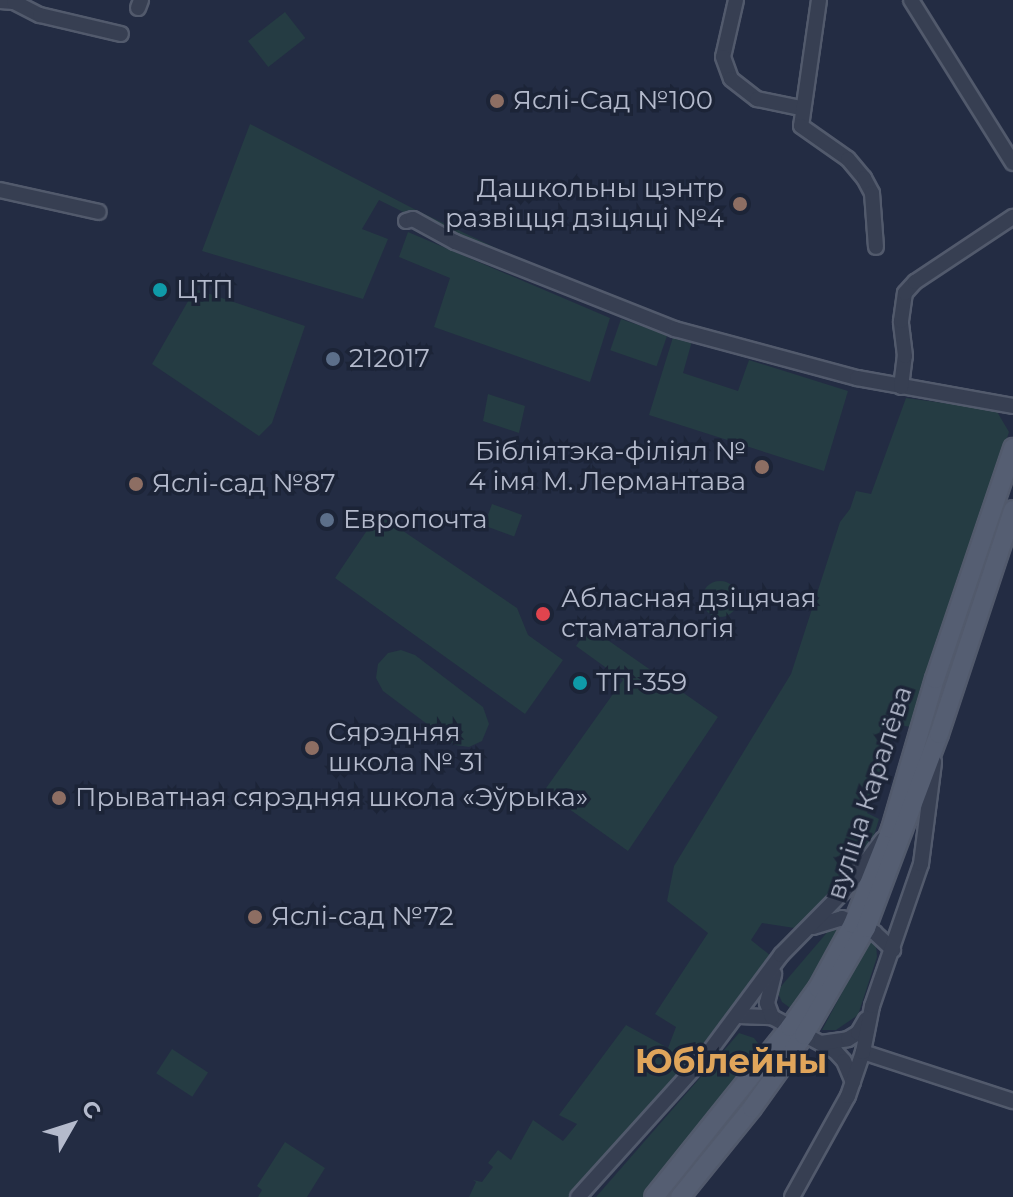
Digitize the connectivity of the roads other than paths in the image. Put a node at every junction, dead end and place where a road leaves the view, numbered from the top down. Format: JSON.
{"nodes":[{"id":1,"x":736,"y":0,"type":"edge"},
{"id":2,"x":911,"y":0,"type":"edge"},
{"id":3,"x":0,"y":1,"type":"edge"},
{"id":4,"x":821,"y":1,"type":"edge"},
{"id":5,"x":121,"y":34,"type":"dead end"},
{"id":6,"x":801,"y":108,"type":"junction"},
{"id":7,"x":1013,"y":163,"type":"edge"},
{"id":8,"x":0,"y":190,"type":"edge"},
{"id":9,"x":99,"y":212,"type":"dead end"},
{"id":10,"x":1013,"y":217,"type":"edge"},
{"id":11,"x":406,"y":221,"type":"dead end"},
{"id":12,"x":876,"y":247,"type":"dead end"},
{"id":13,"x":901,"y":387,"type":"junction"},
{"id":14,"x":1013,"y":406,"type":"edge"},
{"id":15,"x":1013,"y":448,"type":"edge"},
{"id":16,"x":1013,"y":510,"type":"edge"},
{"id":17,"x":939,"y":734,"type":"junction"},
{"id":18,"x":891,"y":829,"type":"junction"},
{"id":19,"x":860,"y":926,"type":"junction"},
{"id":20,"x":808,"y":930,"type":"junction"},
{"id":21,"x":893,"y":950,"type":"junction"},
{"id":22,"x":781,"y":955,"type":"junction"},
{"id":23,"x":872,"y":1006,"type":"junction"},
{"id":24,"x":739,"y":1016,"type":"junction"},
{"id":25,"x":772,"y":1017,"type":"junction"},
{"id":26,"x":805,"y":1035,"type":"junction"},
{"id":27,"x":863,"y":1052,"type":"junction"},
{"id":28,"x":853,"y":1082,"type":"junction"},
{"id":29,"x":1013,"y":1101,"type":"edge"},
{"id":30,"x":578,"y":1197,"type":"edge"},
{"id":31,"x":654,"y":1197,"type":"edge"},
{"id":32,"x":680,"y":1197,"type":"edge"},
{"id":33,"x":792,"y":1197,"type":"edge"}],
"edges":[{"from":1,"to":6,"type":"street"},
{"from":2,"to":7,"type":"street"},
{"from":3,"to":5,"type":"street"},
{"from":4,"to":6,"type":"street"},
{"from":6,"to":12,"type":"street"},
{"from":8,"to":9,"type":"street"},
{"from":10,"to":13,"type":"street"},
{"from":11,"to":13,"type":"street"},
{"from":13,"to":14,"type":"street"},
{"from":15,"to":18,"type":"main road","name":"вуліца Каралёва"},
{"from":16,"to":17,"type":"main road","name":"вуліца Каралёва"},
{"from":17,"to":19,"type":"main road","name":"вуліца Каралёва"},
{"from":17,"to":21,"type":"street"},
{"from":18,"to":19,"type":"main road","name":"вуліца Каралёва"},
{"from":18,"to":20,"type":"street","name":"вуліца Каралёва"},
{"from":19,"to":20,"type":"street"},
{"from":19,"to":21,"type":"street"},
{"from":19,"to":26,"type":"main road","name":"вуліца Каралёва"},
{"from":20,"to":22,"type":"street","name":"вуліца Каралёва"},
{"from":21,"to":23,"type":"street"},
{"from":22,"to":24,"type":"street","name":"вуліца Каралёва"},
{"from":22,"to":25,"type":"street"},
{"from":23,"to":26,"type":"street"},
{"from":23,"to":27,"type":"street"},
{"from":24,"to":25,"type":"street"},
{"from":24,"to":30,"type":"street","name":"вуліца Каралёва"},
{"from":25,"to":26,"type":"street"},
{"from":26,"to":28,"type":"street"},
{"from":26,"to":31,"type":"main road","name":"вуліца Каралёва"},
{"from":26,"to":32,"type":"main road","name":"вуліца Каралёва"},
{"from":27,"to":28,"type":"street"},
{"from":27,"to":29,"type":"street"},
{"from":28,"to":33,"type":"street"}]}
